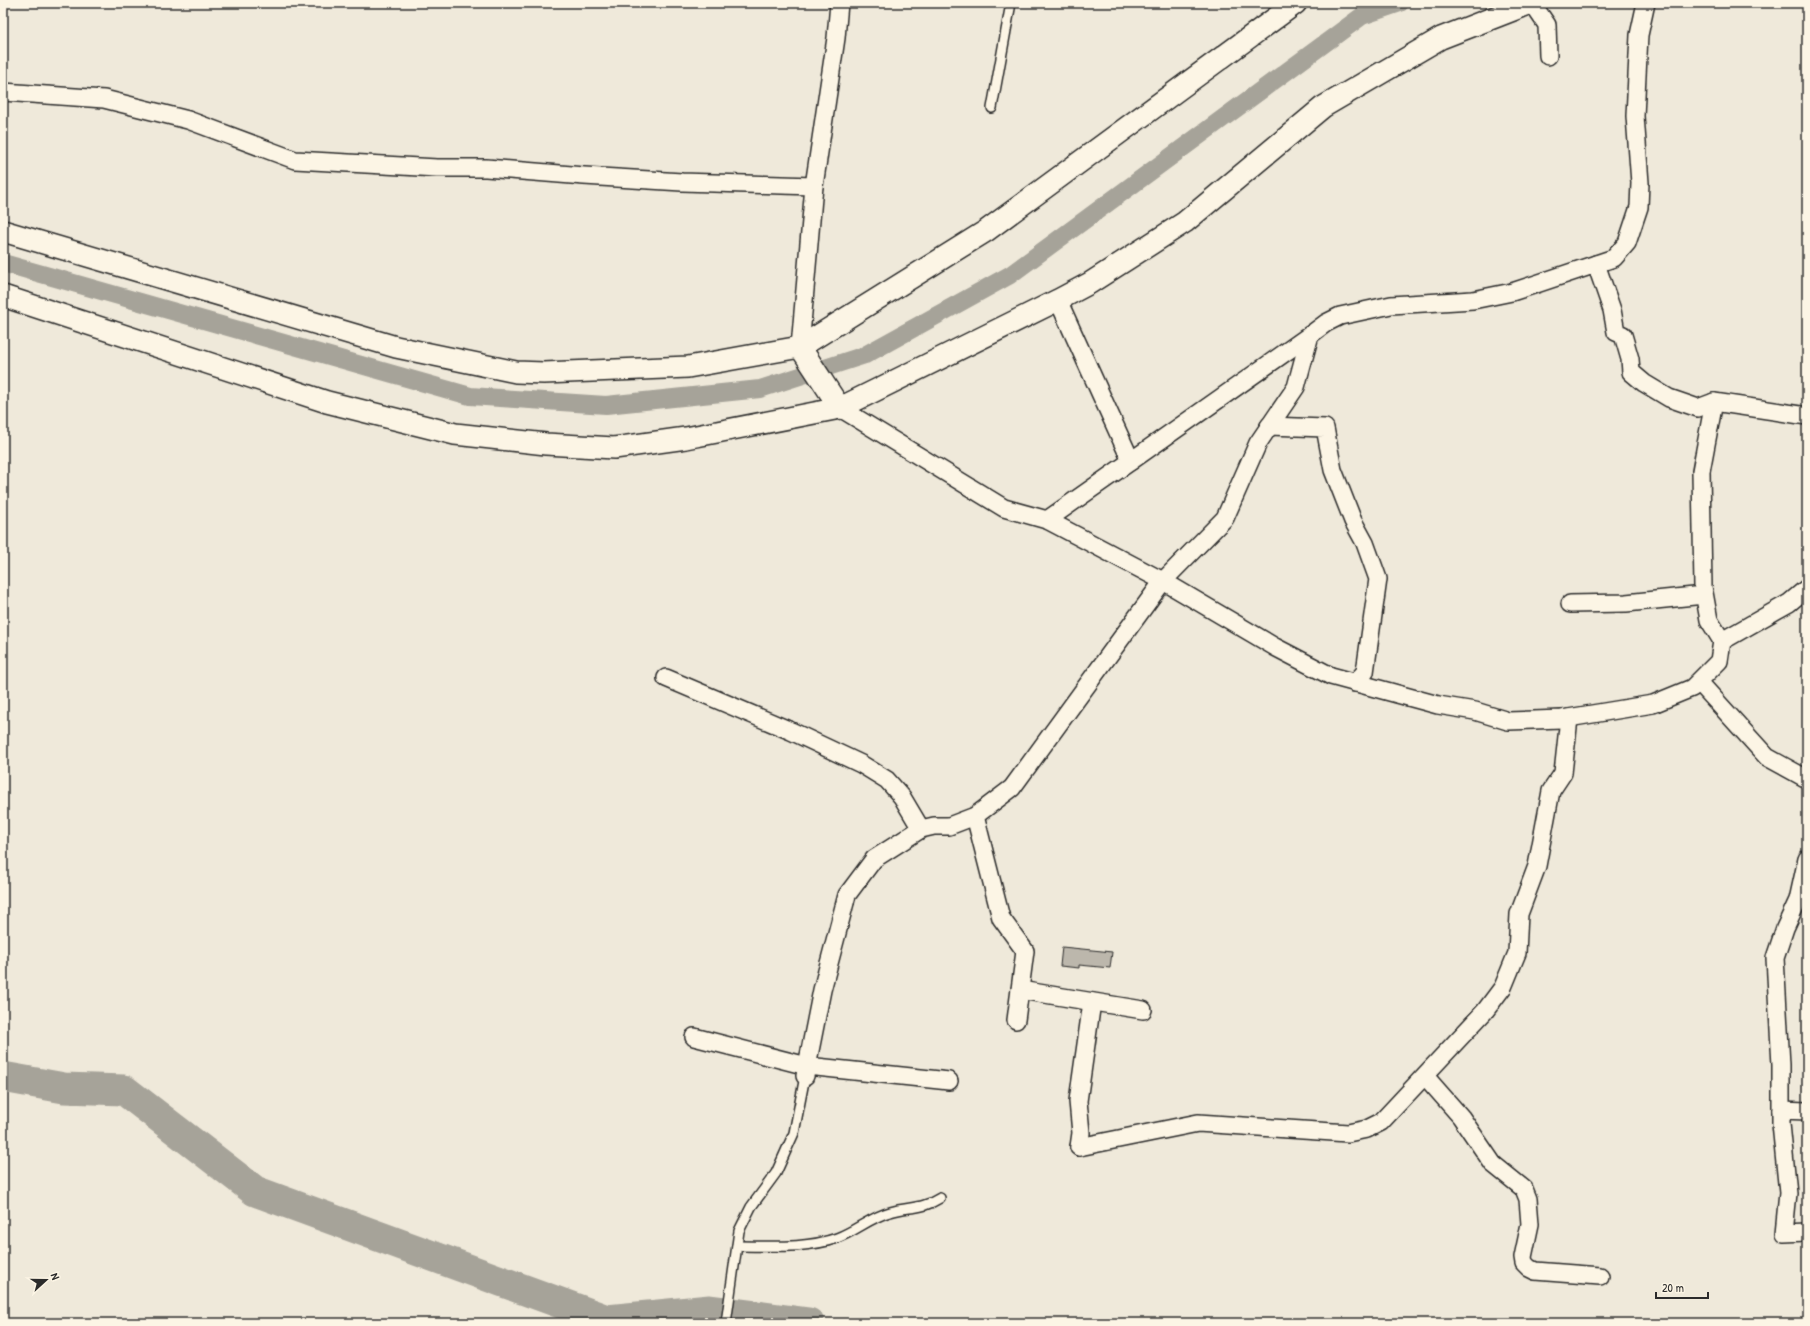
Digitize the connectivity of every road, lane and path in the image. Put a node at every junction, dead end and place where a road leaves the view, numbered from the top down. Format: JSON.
{"nodes":[{"id":1,"x":839,"y":3,"type":"edge"},
{"id":2,"x":1011,"y":3,"type":"edge"},
{"id":3,"x":1296,"y":3,"type":"edge"},
{"id":4,"x":1532,"y":3,"type":"edge"},
{"id":5,"x":1646,"y":3,"type":"edge"},
{"id":6,"x":1548,"y":56,"type":"dead end"},
{"id":7,"x":3,"y":92,"type":"edge"},
{"id":8,"x":992,"y":108,"type":"dead end"},
{"id":9,"x":814,"y":186,"type":"junction"},
{"id":10,"x":3,"y":231,"type":"edge"},
{"id":11,"x":1596,"y":264,"type":"junction"},
{"id":12,"x":3,"y":296,"type":"edge"},
{"id":13,"x":1058,"y":300,"type":"junction"},
{"id":14,"x":1310,"y":335,"type":"junction"},
{"id":15,"x":804,"y":354,"type":"junction"},
{"id":16,"x":1714,"y":402,"type":"junction"},
{"id":17,"x":840,"y":408,"type":"junction"},
{"id":18,"x":1807,"y":416,"type":"edge"},
{"id":19,"x":1269,"y":426,"type":"junction"},
{"id":20,"x":1131,"y":461,"type":"junction"},
{"id":21,"x":1047,"y":520,"type":"junction"},
{"id":22,"x":1163,"y":581,"type":"junction"},
{"id":23,"x":1807,"y":588,"type":"edge"},
{"id":24,"x":1704,"y":596,"type":"junction"},
{"id":25,"x":1570,"y":604,"type":"dead end"},
{"id":26,"x":1722,"y":641,"type":"junction"},
{"id":27,"x":666,"y":678,"type":"dead end"},
{"id":28,"x":1699,"y":682,"type":"junction"},
{"id":29,"x":1355,"y":683,"type":"junction"},
{"id":30,"x":1569,"y":718,"type":"junction"},
{"id":31,"x":1807,"y":779,"type":"edge"},
{"id":32,"x":975,"y":816,"type":"junction"},
{"id":33,"x":920,"y":830,"type":"junction"},
{"id":34,"x":1807,"y":859,"type":"edge"},
{"id":35,"x":1020,"y":990,"type":"junction"},
{"id":36,"x":1092,"y":1002,"type":"junction"},
{"id":37,"x":1143,"y":1010,"type":"dead end"},
{"id":38,"x":1016,"y":1020,"type":"dead end"},
{"id":39,"x":694,"y":1037,"type":"dead end"},
{"id":40,"x":806,"y":1071,"type":"junction"},
{"id":41,"x":1424,"y":1076,"type":"junction"},
{"id":42,"x":949,"y":1081,"type":"dead end"},
{"id":43,"x":1781,"y":1110,"type":"junction"},
{"id":44,"x":1807,"y":1111,"type":"edge"},
{"id":45,"x":940,"y":1198,"type":"dead end"},
{"id":46,"x":1807,"y":1232,"type":"edge"},
{"id":47,"x":737,"y":1246,"type":"junction"},
{"id":48,"x":1600,"y":1276,"type":"dead end"},
{"id":49,"x":726,"y":1323,"type":"edge"}],
"edges":[{"from":1,"to":9,"type":"street"},
{"from":2,"to":8,"type":"lane"},
{"from":3,"to":15,"type":"street"},
{"from":4,"to":6,"type":"street"},
{"from":4,"to":13,"type":"street"},
{"from":5,"to":11,"type":"street"},
{"from":7,"to":9,"type":"street"},
{"from":9,"to":15,"type":"street"},
{"from":10,"to":15,"type":"street"},
{"from":11,"to":14,"type":"street"},
{"from":11,"to":16,"type":"street"},
{"from":12,"to":17,"type":"street"},
{"from":13,"to":17,"type":"street"},
{"from":13,"to":20,"type":"street"},
{"from":14,"to":19,"type":"street"},
{"from":14,"to":20,"type":"street"},
{"from":15,"to":17,"type":"street"},
{"from":16,"to":18,"type":"street"},
{"from":16,"to":24,"type":"street"},
{"from":17,"to":21,"type":"street"},
{"from":19,"to":22,"type":"street"},
{"from":19,"to":29,"type":"street"},
{"from":20,"to":21,"type":"street"},
{"from":21,"to":22,"type":"street"},
{"from":22,"to":29,"type":"street"},
{"from":22,"to":32,"type":"street"},
{"from":23,"to":26,"type":"street"},
{"from":24,"to":25,"type":"street"},
{"from":24,"to":26,"type":"street"},
{"from":26,"to":28,"type":"street"},
{"from":27,"to":33,"type":"street"},
{"from":28,"to":30,"type":"street"},
{"from":28,"to":31,"type":"street"},
{"from":29,"to":30,"type":"street"},
{"from":30,"to":41,"type":"street"},
{"from":32,"to":33,"type":"street"},
{"from":32,"to":35,"type":"street"},
{"from":33,"to":40,"type":"street"},
{"from":34,"to":43,"type":"street"},
{"from":35,"to":36,"type":"street"},
{"from":35,"to":38,"type":"street"},
{"from":36,"to":37,"type":"street"},
{"from":36,"to":41,"type":"street"},
{"from":39,"to":40,"type":"street"},
{"from":40,"to":42,"type":"street"},
{"from":40,"to":47,"type":"lane"},
{"from":41,"to":48,"type":"street"},
{"from":43,"to":44,"type":"street"},
{"from":43,"to":46,"type":"street"},
{"from":45,"to":47,"type":"lane"},
{"from":47,"to":49,"type":"lane"}]}
